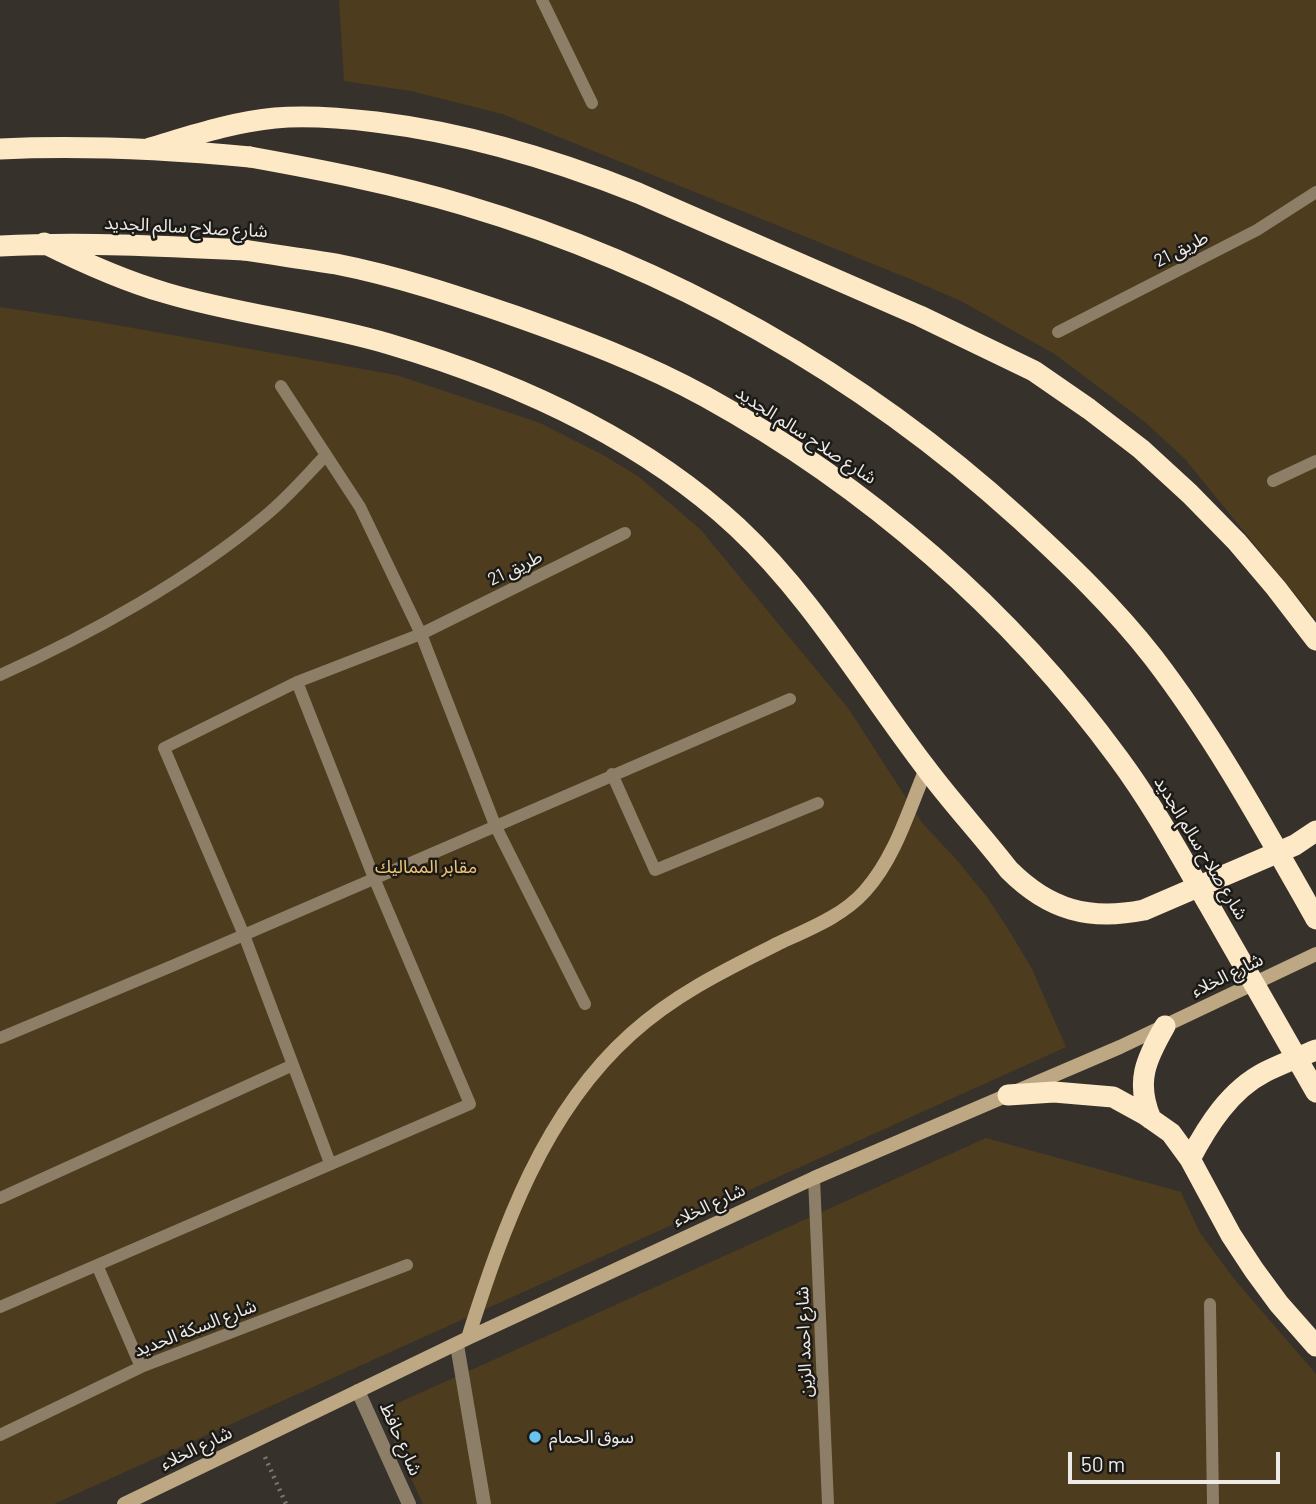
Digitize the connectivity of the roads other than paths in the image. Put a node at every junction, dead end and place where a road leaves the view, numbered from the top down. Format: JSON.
{"nodes":[{"id":1,"x":542,"y":0,"type":"edge"},
{"id":2,"x":592,"y":103,"type":"dead end"},
{"id":3,"x":150,"y":148,"type":"junction"},
{"id":4,"x":0,"y":149,"type":"edge"},
{"id":5,"x":1316,"y":192,"type":"edge"},
{"id":6,"x":44,"y":243,"type":"junction"},
{"id":7,"x":0,"y":246,"type":"edge"},
{"id":8,"x":1058,"y":332,"type":"dead end"},
{"id":9,"x":281,"y":386,"type":"dead end"},
{"id":10,"x":325,"y":456,"type":"junction"},
{"id":11,"x":1316,"y":461,"type":"edge"},
{"id":12,"x":1273,"y":481,"type":"dead end"},
{"id":13,"x":625,"y":533,"type":"dead end"},
{"id":14,"x":421,"y":634,"type":"junction"},
{"id":15,"x":1316,"y":640,"type":"edge"},
{"id":16,"x":0,"y":675,"type":"edge"},
{"id":17,"x":297,"y":681,"type":"junction"},
{"id":18,"x":790,"y":699,"type":"dead end"},
{"id":19,"x":926,"y":769,"type":"junction"},
{"id":20,"x":612,"y":774,"type":"junction"},
{"id":21,"x":818,"y":803,"type":"dead end"},
{"id":22,"x":495,"y":825,"type":"junction"},
{"id":23,"x":1316,"y":831,"type":"edge"},
{"id":24,"x":374,"y":878,"type":"junction"},
{"id":25,"x":1316,"y":919,"type":"edge"},
{"id":26,"x":244,"y":934,"type":"junction"},
{"id":27,"x":1316,"y":954,"type":"edge"},
{"id":28,"x":584,"y":1004,"type":"dead end"},
{"id":29,"x":1165,"y":1026,"type":"junction"},
{"id":30,"x":0,"y":1038,"type":"edge"},
{"id":31,"x":1316,"y":1050,"type":"edge"},
{"id":32,"x":293,"y":1065,"type":"junction"},
{"id":33,"x":1316,"y":1092,"type":"edge"},
{"id":34,"x":1008,"y":1095,"type":"junction"},
{"id":35,"x":1151,"y":1119,"type":"junction"},
{"id":36,"x":1190,"y":1159,"type":"junction"},
{"id":37,"x":330,"y":1163,"type":"junction"},
{"id":38,"x":814,"y":1178,"type":"junction"},
{"id":39,"x":0,"y":1198,"type":"edge"},
{"id":40,"x":97,"y":1265,"type":"junction"},
{"id":41,"x":407,"y":1265,"type":"dead end"},
{"id":42,"x":1210,"y":1304,"type":"dead end"},
{"id":43,"x":0,"y":1307,"type":"edge"},
{"id":44,"x":462,"y":1341,"type":"junction"},
{"id":45,"x":1316,"y":1346,"type":"edge"},
{"id":46,"x":141,"y":1367,"type":"junction"},
{"id":47,"x":358,"y":1391,"type":"junction"},
{"id":48,"x":0,"y":1435,"type":"edge"},
{"id":49,"x":124,"y":1504,"type":"edge"},
{"id":50,"x":409,"y":1504,"type":"edge"},
{"id":51,"x":484,"y":1504,"type":"edge"},
{"id":52,"x":828,"y":1504,"type":"edge"},
{"id":53,"x":1213,"y":1504,"type":"edge"}],
"edges":[{"from":1,"to":2,"type":"lane"},
{"from":3,"to":4,"type":"highway"},
{"from":3,"to":15,"type":"highway"},
{"from":3,"to":25,"type":"highway","bridge":true},
{"from":5,"to":8,"type":"lane","name":"طريق 21"},
{"from":6,"to":7,"type":"highway","name":"شارع صلاح سالم الجديد"},
{"from":6,"to":19,"type":"highway"},
{"from":6,"to":33,"type":"highway","name":"شارع صلاح سالم الجديد","bridge":true},
{"from":9,"to":10,"type":"lane"},
{"from":10,"to":14,"type":"lane"},
{"from":10,"to":16,"type":"lane"},
{"from":11,"to":12,"type":"lane"},
{"from":13,"to":14,"type":"lane","name":"طريق 21"},
{"from":14,"to":17,"type":"lane","name":"طريق 21"},
{"from":14,"to":22,"type":"lane"},
{"from":17,"to":24,"type":"lane"},
{"from":17,"to":26,"type":"lane","name":"طريق 21"},
{"from":18,"to":20,"type":"lane"},
{"from":19,"to":23,"type":"highway"},
{"from":19,"to":44,"type":"street"},
{"from":20,"to":21,"type":"lane"},
{"from":20,"to":22,"type":"lane"},
{"from":22,"to":24,"type":"lane"},
{"from":22,"to":28,"type":"lane"},
{"from":24,"to":26,"type":"lane"},
{"from":24,"to":37,"type":"lane"},
{"from":26,"to":30,"type":"lane"},
{"from":26,"to":32,"type":"lane"},
{"from":27,"to":29,"type":"street","name":"شارع الخلاء"},
{"from":29,"to":34,"type":"street","name":"شارع الخلاء"},
{"from":29,"to":35,"type":"highway"},
{"from":31,"to":36,"type":"highway"},
{"from":32,"to":37,"type":"lane"},
{"from":32,"to":39,"type":"lane"},
{"from":34,"to":35,"type":"highway"},
{"from":34,"to":38,"type":"street","name":"شارع الخلاء"},
{"from":35,"to":36,"type":"highway"},
{"from":36,"to":45,"type":"highway"},
{"from":37,"to":40,"type":"lane"},
{"from":38,"to":44,"type":"street","name":"شارع الخلاء"},
{"from":38,"to":52,"type":"lane","name":"شارع احمد الزين"},
{"from":40,"to":43,"type":"lane"},
{"from":40,"to":46,"type":"lane"},
{"from":41,"to":46,"type":"lane","name":"شارع السكة الحديد"},
{"from":42,"to":53,"type":"lane"},
{"from":44,"to":47,"type":"street","name":"شارع الخلاء"},
{"from":44,"to":51,"type":"street"},
{"from":46,"to":48,"type":"lane","name":"شارع السكة الحديد"},
{"from":47,"to":49,"type":"street","name":"شارع الخلاء"},
{"from":47,"to":50,"type":"street","name":"شارع حافظ"}]}
